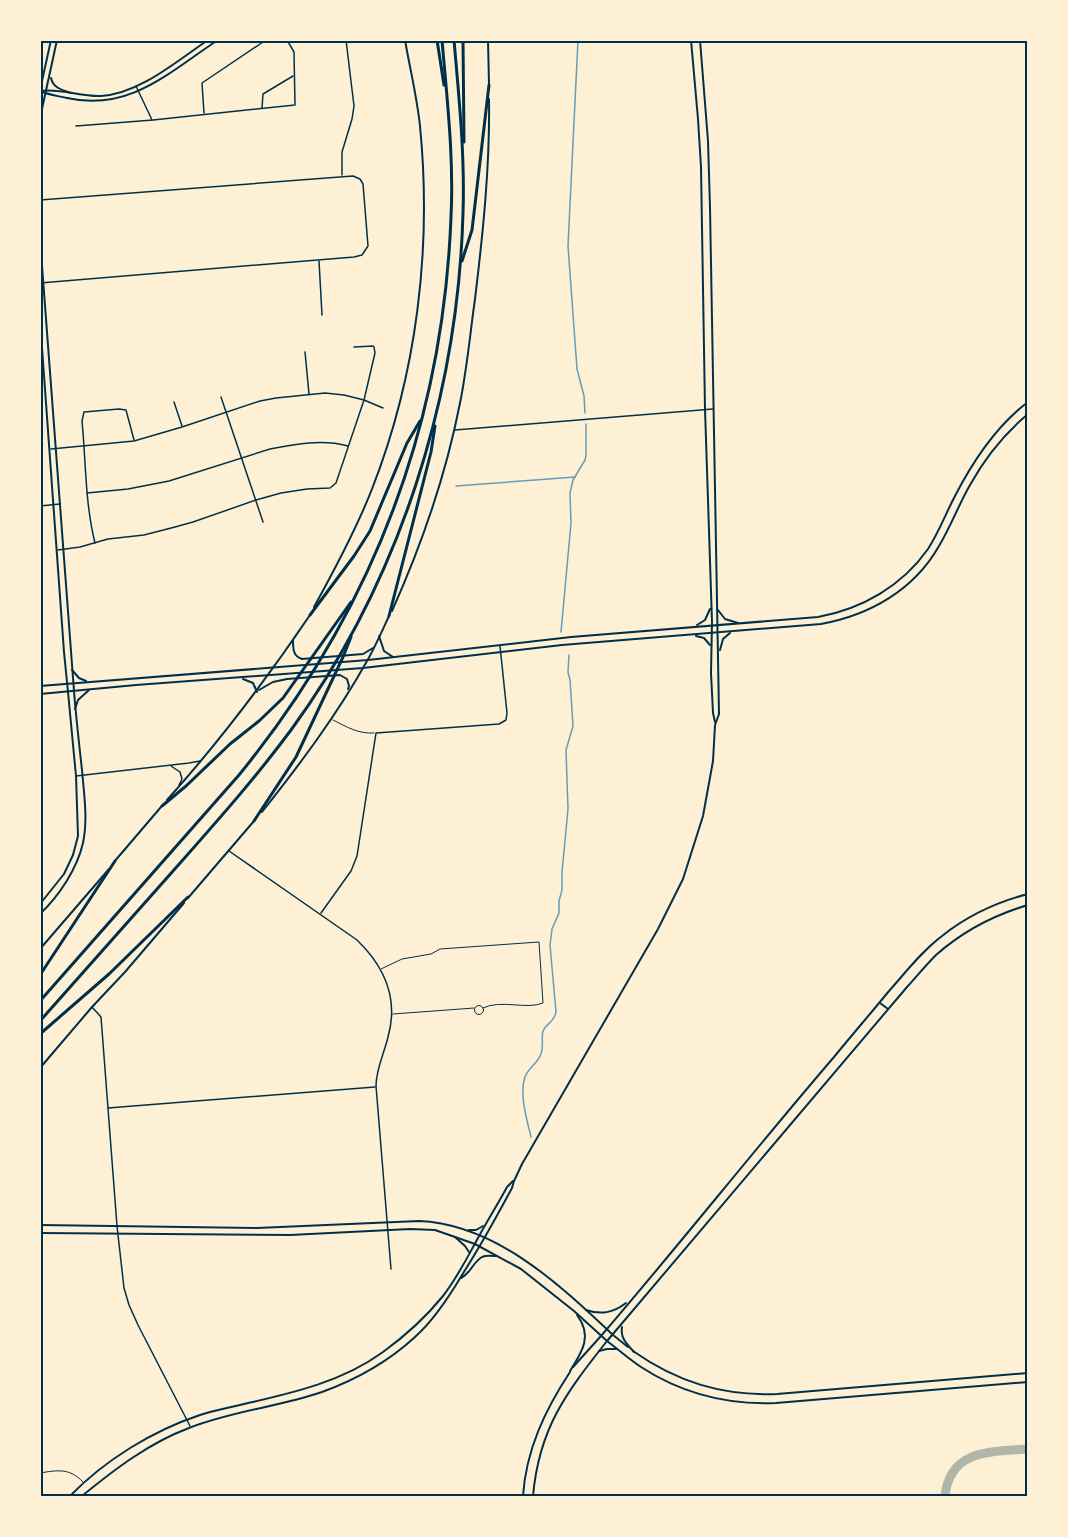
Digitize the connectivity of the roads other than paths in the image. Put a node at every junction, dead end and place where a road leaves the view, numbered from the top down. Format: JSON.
{"nodes":[{"id":1,"x":52,"y":40,"type":"edge"},
{"id":2,"x":208,"y":40,"type":"edge"},
{"id":3,"x":218,"y":40,"type":"edge"},
{"id":4,"x":266,"y":40,"type":"edge"},
{"id":5,"x":287,"y":40,"type":"edge"},
{"id":6,"x":346,"y":40,"type":"edge"},
{"id":7,"x":405,"y":40,"type":"edge"},
{"id":8,"x":437,"y":40,"type":"edge"},
{"id":9,"x":442,"y":40,"type":"edge"},
{"id":10,"x":454,"y":40,"type":"edge"},
{"id":11,"x":463,"y":40,"type":"edge"},
{"id":12,"x":488,"y":40,"type":"edge"},
{"id":13,"x":692,"y":40,"type":"edge"},
{"id":14,"x":700,"y":40,"type":"edge"},
{"id":15,"x":57,"y":41,"type":"edge"},
{"id":16,"x":50,"y":75,"type":"junction"},
{"id":17,"x":294,"y":76,"type":"junction"},
{"id":18,"x":489,"y":85,"type":"junction"},
{"id":19,"x":136,"y":86,"type":"junction"},
{"id":20,"x":40,"y":90,"type":"edge"},
{"id":21,"x":48,"y":90,"type":"junction"},
{"id":22,"x":139,"y":91,"type":"junction"},
{"id":23,"x":71,"y":93,"type":"junction"},
{"id":24,"x":46,"y":94,"type":"junction"},
{"id":25,"x":447,"y":98,"type":"junction"},
{"id":26,"x":262,"y":109,"type":"junction"},
{"id":27,"x":204,"y":114,"type":"junction"},
{"id":28,"x":40,"y":118,"type":"edge"},
{"id":29,"x":153,"y":120,"type":"junction"},
{"id":30,"x":76,"y":126,"type":"dead end"},
{"id":31,"x":699,"y":141,"type":"junction"},
{"id":32,"x":708,"y":141,"type":"junction"},
{"id":33,"x":463,"y":159,"type":"junction"},
{"id":34,"x":342,"y":175,"type":"junction"},
{"id":35,"x":40,"y":201,"type":"edge"},
{"id":36,"x":40,"y":239,"type":"edge"},
{"id":37,"x":319,"y":260,"type":"junction"},
{"id":38,"x":703,"y":265,"type":"junction"},
{"id":39,"x":711,"y":265,"type":"junction"},
{"id":40,"x":461,"y":266,"type":"junction"},
{"id":41,"x":41,"y":269,"type":"edge"},
{"id":42,"x":42,"y":283,"type":"edge"},
{"id":43,"x":322,"y":315,"type":"dead end"},
{"id":44,"x":46,"y":316,"type":"junction"},
{"id":45,"x":40,"y":318,"type":"edge"},
{"id":46,"x":354,"y":347,"type":"dead end"},
{"id":47,"x":305,"y":352,"type":"dead end"},
{"id":48,"x":49,"y":364,"type":"junction"},
{"id":49,"x":42,"y":365,"type":"edge"},
{"id":50,"x":309,"y":394,"type":"junction"},
{"id":51,"x":221,"y":397,"type":"dead end"},
{"id":52,"x":364,"y":400,"type":"junction"},
{"id":53,"x":174,"y":402,"type":"dead end"},
{"id":54,"x":1028,"y":402,"type":"edge"},
{"id":55,"x":383,"y":408,"type":"dead end"},
{"id":56,"x":705,"y":409,"type":"junction"},
{"id":57,"x":714,"y":409,"type":"junction"},
{"id":58,"x":437,"y":411,"type":"junction"},
{"id":59,"x":226,"y":412,"type":"junction"},
{"id":60,"x":1028,"y":414,"type":"edge"},
{"id":61,"x":422,"y":417,"type":"junction"},
{"id":62,"x":182,"y":427,"type":"junction"},
{"id":63,"x":455,"y":430,"type":"junction"},
{"id":64,"x":134,"y":441,"type":"junction"},
{"id":65,"x":84,"y":446,"type":"junction"},
{"id":66,"x":349,"y":446,"type":"junction"},
{"id":67,"x":56,"y":448,"type":"junction"},
{"id":68,"x":50,"y":449,"type":"junction"},
{"id":69,"x":241,"y":458,"type":"junction"},
{"id":70,"x":87,"y":493,"type":"junction"},
{"id":71,"x":256,"y":500,"type":"junction"},
{"id":72,"x":60,"y":504,"type":"junction"},
{"id":73,"x":951,"y":504,"type":"junction"},
{"id":74,"x":54,"y":505,"type":"junction"},
{"id":75,"x":40,"y":506,"type":"edge"},
{"id":76,"x":958,"y":507,"type":"junction"},
{"id":77,"x":263,"y":522,"type":"dead end"},
{"id":78,"x":95,"y":544,"type":"junction"},
{"id":79,"x":63,"y":549,"type":"junction"},
{"id":80,"x":57,"y":550,"type":"junction"},
{"id":81,"x":356,"y":595,"type":"junction"},
{"id":82,"x":711,"y":607,"type":"junction"},
{"id":83,"x":718,"y":609,"type":"junction"},
{"id":84,"x":835,"y":614,"type":"junction"},
{"id":85,"x":310,"y":615,"type":"junction"},
{"id":86,"x":389,"y":616,"type":"junction"},
{"id":87,"x":836,"y":621,"type":"junction"},
{"id":88,"x":740,"y":623,"type":"junction"},
{"id":89,"x":356,"y":625,"type":"junction"},
{"id":90,"x":712,"y":625,"type":"junction"},
{"id":91,"x":718,"y":625,"type":"junction"},
{"id":92,"x":695,"y":626,"type":"junction"},
{"id":93,"x":732,"y":632,"type":"junction"},
{"id":94,"x":718,"y":633,"type":"junction"},
{"id":95,"x":609,"y":634,"type":"junction"},
{"id":96,"x":712,"y":634,"type":"junction"},
{"id":97,"x":684,"y":635,"type":"junction"},
{"id":98,"x":379,"y":636,"type":"junction"},
{"id":99,"x":293,"y":640,"type":"junction"},
{"id":100,"x":609,"y":641,"type":"junction"},
{"id":101,"x":500,"y":646,"type":"junction"},
{"id":102,"x":711,"y":646,"type":"junction"},
{"id":103,"x":374,"y":647,"type":"junction"},
{"id":104,"x":501,"y":652,"type":"junction"},
{"id":105,"x":718,"y":656,"type":"junction"},
{"id":106,"x":393,"y":657,"type":"junction"},
{"id":107,"x":368,"y":660,"type":"junction"},
{"id":108,"x":72,"y":668,"type":"junction"},
{"id":109,"x":274,"y":668,"type":"junction"},
{"id":110,"x":363,"y":668,"type":"junction"},
{"id":111,"x":268,"y":676,"type":"junction"},
{"id":112,"x":239,"y":678,"type":"junction"},
{"id":113,"x":136,"y":679,"type":"junction"},
{"id":114,"x":88,"y":682,"type":"junction"},
{"id":115,"x":68,"y":684,"type":"junction"},
{"id":116,"x":73,"y":684,"type":"junction"},
{"id":117,"x":136,"y":685,"type":"junction"},
{"id":118,"x":40,"y":686,"type":"edge"},
{"id":119,"x":90,"y":690,"type":"junction"},
{"id":120,"x":74,"y":691,"type":"junction"},
{"id":121,"x":68,"y":692,"type":"junction"},
{"id":122,"x":257,"y":692,"type":"junction"},
{"id":123,"x":347,"y":693,"type":"junction"},
{"id":124,"x":40,"y":694,"type":"edge"},
{"id":125,"x":75,"y":709,"type":"junction"},
{"id":126,"x":331,"y":719,"type":"junction"},
{"id":127,"x":715,"y":725,"type":"junction"},
{"id":128,"x":376,"y":733,"type":"junction"},
{"id":129,"x":204,"y":758,"type":"junction"},
{"id":130,"x":170,"y":765,"type":"junction"},
{"id":131,"x":82,"y":775,"type":"junction"},
{"id":132,"x":76,"y":776,"type":"junction"},
{"id":133,"x":177,"y":789,"type":"junction"},
{"id":134,"x":162,"y":806,"type":"junction"},
{"id":135,"x":254,"y":821,"type":"junction"},
{"id":136,"x":228,"y":851,"type":"junction"},
{"id":137,"x":73,"y":855,"type":"junction"},
{"id":138,"x":79,"y":856,"type":"junction"},
{"id":139,"x":115,"y":861,"type":"junction"},
{"id":140,"x":1028,"y":894,"type":"edge"},
{"id":141,"x":188,"y":897,"type":"junction"},
{"id":142,"x":40,"y":904,"type":"edge"},
{"id":143,"x":1028,"y":905,"type":"edge"},
{"id":144,"x":320,"y":913,"type":"junction"},
{"id":145,"x":40,"y":914,"type":"edge"},
{"id":146,"x":40,"y":949,"type":"edge"},
{"id":147,"x":381,"y":969,"type":"junction"},
{"id":148,"x":40,"y":975,"type":"edge"},
{"id":149,"x":40,"y":1001,"type":"edge"},
{"id":150,"x":879,"y":1003,"type":"junction"},
{"id":151,"x":92,"y":1007,"type":"junction"},
{"id":152,"x":474,"y":1008,"type":"junction"},
{"id":153,"x":483,"y":1008,"type":"junction"},
{"id":154,"x":888,"y":1010,"type":"junction"},
{"id":155,"x":393,"y":1014,"type":"junction"},
{"id":156,"x":40,"y":1021,"type":"edge"},
{"id":157,"x":40,"y":1034,"type":"edge"},
{"id":158,"x":40,"y":1068,"type":"edge"},
{"id":159,"x":376,"y":1086,"type":"junction"},
{"id":160,"x":108,"y":1108,"type":"junction"},
{"id":161,"x":514,"y":1180,"type":"junction"},
{"id":162,"x":387,"y":1222,"type":"junction"},
{"id":163,"x":40,"y":1225,"type":"edge"},
{"id":164,"x":486,"y":1225,"type":"junction"},
{"id":165,"x":117,"y":1226,"type":"junction"},
{"id":166,"x":196,"y":1227,"type":"junction"},
{"id":167,"x":260,"y":1228,"type":"junction"},
{"id":168,"x":388,"y":1230,"type":"junction"},
{"id":169,"x":467,"y":1231,"type":"junction"},
{"id":170,"x":40,"y":1233,"type":"edge"},
{"id":171,"x":118,"y":1234,"type":"junction"},
{"id":172,"x":450,"y":1234,"type":"junction"},
{"id":173,"x":196,"y":1235,"type":"junction"},
{"id":174,"x":260,"y":1235,"type":"junction"},
{"id":175,"x":479,"y":1236,"type":"junction"},
{"id":176,"x":485,"y":1239,"type":"junction"},
{"id":177,"x":475,"y":1244,"type":"junction"},
{"id":178,"x":480,"y":1247,"type":"junction"},
{"id":179,"x":468,"y":1255,"type":"junction"},
{"id":180,"x":499,"y":1256,"type":"junction"},
{"id":181,"x":391,"y":1269,"type":"dead end"},
{"id":182,"x":461,"y":1278,"type":"junction"},
{"id":183,"x":631,"y":1300,"type":"junction"},
{"id":184,"x":584,"y":1309,"type":"junction"},
{"id":185,"x":574,"y":1311,"type":"junction"},
{"id":186,"x":622,"y":1325,"type":"junction"},
{"id":187,"x":607,"y":1329,"type":"junction"},
{"id":188,"x":613,"y":1335,"type":"junction"},
{"id":189,"x":601,"y":1336,"type":"junction"},
{"id":190,"x":607,"y":1341,"type":"junction"},
{"id":191,"x":619,"y":1350,"type":"junction"},
{"id":192,"x":599,"y":1351,"type":"junction"},
{"id":193,"x":634,"y":1352,"type":"junction"},
{"id":194,"x":570,"y":1371,"type":"junction"},
{"id":195,"x":1028,"y":1373,"type":"edge"},
{"id":196,"x":1028,"y":1382,"type":"edge"},
{"id":197,"x":735,"y":1393,"type":"junction"},
{"id":198,"x":552,"y":1399,"type":"junction"},
{"id":199,"x":734,"y":1401,"type":"junction"},
{"id":200,"x":561,"y":1403,"type":"junction"},
{"id":201,"x":186,"y":1420,"type":"junction"},
{"id":202,"x":190,"y":1427,"type":"junction"},
{"id":203,"x":40,"y":1473,"type":"edge"},
{"id":204,"x":83,"y":1483,"type":"junction"},
{"id":205,"x":70,"y":1497,"type":"edge"},
{"id":206,"x":82,"y":1497,"type":"edge"},
{"id":207,"x":523,"y":1497,"type":"edge"},
{"id":208,"x":533,"y":1497,"type":"edge"}],
"edges":[{"from":1,"to":15,"type":"main road"},
{"from":1,"to":20,"type":"main road"},
{"from":2,"to":19,"type":"main road"},
{"from":3,"to":22,"type":"main road"},
{"from":4,"to":27,"type":"street"},
{"from":5,"to":17,"type":"street"},
{"from":6,"to":34,"type":"street"},
{"from":7,"to":85,"type":"main road"},
{"from":8,"to":25,"type":"highway"},
{"from":9,"to":25,"type":"highway"},
{"from":10,"to":33,"type":"highway"},
{"from":11,"to":33,"type":"highway"},
{"from":12,"to":18,"type":"main road"},
{"from":13,"to":31,"type":"main road"},
{"from":14,"to":32,"type":"main road"},
{"from":15,"to":16,"type":"main road"},
{"from":16,"to":21,"type":"main road"},
{"from":16,"to":23,"type":"main road"},
{"from":17,"to":26,"type":"street"},
{"from":17,"to":26,"type":"street"},
{"from":18,"to":40,"type":"highway"},
{"from":18,"to":63,"type":"main road"},
{"from":19,"to":22,"type":"street"},
{"from":19,"to":23,"type":"main road"},
{"from":20,"to":21,"type":"main road"},
{"from":20,"to":24,"type":"main road"},
{"from":21,"to":23,"type":"main road"},
{"from":21,"to":24,"type":"main road"},
{"from":22,"to":24,"type":"main road"},
{"from":22,"to":29,"type":"street"},
{"from":24,"to":28,"type":"main road"},
{"from":25,"to":61,"type":"highway"},
{"from":26,"to":27,"type":"street"},
{"from":27,"to":29,"type":"street"},
{"from":29,"to":30,"type":"street"},
{"from":31,"to":32,"type":"main road"},
{"from":31,"to":38,"type":"main road"},
{"from":32,"to":39,"type":"main road"},
{"from":33,"to":40,"type":"highway"},
{"from":34,"to":35,"type":"street"},
{"from":34,"to":37,"type":"street"},
{"from":36,"to":41,"type":"main road"},
{"from":37,"to":42,"type":"street"},
{"from":37,"to":43,"type":"street"},
{"from":38,"to":39,"type":"main road"},
{"from":38,"to":56,"type":"main road"},
{"from":39,"to":57,"type":"main road"},
{"from":40,"to":58,"type":"highway"},
{"from":41,"to":42,"type":"main road"},
{"from":42,"to":44,"type":"main road"},
{"from":44,"to":45,"type":"street"},
{"from":44,"to":48,"type":"main road"},
{"from":45,"to":49,"type":"main road"},
{"from":46,"to":52,"type":"street"},
{"from":47,"to":50,"type":"street"},
{"from":48,"to":49,"type":"main road"},
{"from":48,"to":67,"type":"main road"},
{"from":49,"to":68,"type":"main road"},
{"from":50,"to":52,"type":"street"},
{"from":50,"to":59,"type":"street"},
{"from":51,"to":59,"type":"street"},
{"from":52,"to":55,"type":"street"},
{"from":52,"to":66,"type":"street"},
{"from":53,"to":62,"type":"street"},
{"from":54,"to":73,"type":"main road"},
{"from":56,"to":57,"type":"street"},
{"from":56,"to":63,"type":"street"},
{"from":56,"to":82,"type":"main road"},
{"from":57,"to":83,"type":"main road"},
{"from":58,"to":86,"type":"highway"},
{"from":58,"to":89,"type":"highway"},
{"from":59,"to":62,"type":"street"},
{"from":59,"to":69,"type":"street"},
{"from":60,"to":76,"type":"main road"},
{"from":61,"to":81,"type":"highway"},
{"from":61,"to":85,"type":"highway"},
{"from":62,"to":64,"type":"street"},
{"from":63,"to":86,"type":"main road"},
{"from":64,"to":65,"type":"street"},
{"from":64,"to":65,"type":"street"},
{"from":65,"to":67,"type":"street"},
{"from":65,"to":70,"type":"street"},
{"from":66,"to":69,"type":"street"},
{"from":66,"to":71,"type":"street"},
{"from":67,"to":68,"type":"street"},
{"from":67,"to":72,"type":"main road"},
{"from":68,"to":74,"type":"main road"},
{"from":69,"to":70,"type":"street"},
{"from":69,"to":71,"type":"street"},
{"from":70,"to":78,"type":"street"},
{"from":71,"to":77,"type":"street"},
{"from":71,"to":78,"type":"street"},
{"from":72,"to":74,"type":"street"},
{"from":72,"to":79,"type":"main road"},
{"from":73,"to":76,"type":"main road"},
{"from":73,"to":84,"type":"main road"},
{"from":74,"to":75,"type":"street"},
{"from":74,"to":80,"type":"main road"},
{"from":76,"to":87,"type":"main road"},
{"from":78,"to":79,"type":"street"},
{"from":79,"to":80,"type":"street"},
{"from":79,"to":108,"type":"main road"},
{"from":80,"to":115,"type":"main road"},
{"from":81,"to":134,"type":"highway"},
{"from":81,"to":149,"type":"highway"},
{"from":82,"to":90,"type":"main road"},
{"from":82,"to":92,"type":"main road"},
{"from":83,"to":88,"type":"main road"},
{"from":83,"to":91,"type":"main road"},
{"from":84,"to":87,"type":"main road"},
{"from":84,"to":88,"type":"main road"},
{"from":85,"to":99,"type":"main road"},
{"from":86,"to":98,"type":"main road"},
{"from":87,"to":93,"type":"main road"},
{"from":88,"to":91,"type":"main road"},
{"from":89,"to":135,"type":"highway"},
{"from":89,"to":156,"type":"highway"},
{"from":90,"to":91,"type":"main road"},
{"from":90,"to":92,"type":"main road"},
{"from":90,"to":96,"type":"main road"},
{"from":91,"to":94,"type":"main road"},
{"from":92,"to":95,"type":"main road"},
{"from":93,"to":94,"type":"main road"},
{"from":93,"to":105,"type":"main road"},
{"from":94,"to":96,"type":"main road"},
{"from":94,"to":105,"type":"main road"},
{"from":95,"to":100,"type":"main road"},
{"from":95,"to":101,"type":"main road"},
{"from":96,"to":97,"type":"main road"},
{"from":96,"to":102,"type":"main road"},
{"from":97,"to":100,"type":"main road"},
{"from":97,"to":102,"type":"main road"},
{"from":98,"to":103,"type":"main road"},
{"from":98,"to":106,"type":"main road"},
{"from":99,"to":103,"type":"main road"},
{"from":99,"to":109,"type":"main road"},
{"from":100,"to":104,"type":"main road"},
{"from":101,"to":104,"type":"street"},
{"from":101,"to":106,"type":"main road"},
{"from":102,"to":127,"type":"main road"},
{"from":103,"to":107,"type":"main road"},
{"from":104,"to":110,"type":"main road"},
{"from":104,"to":128,"type":"street"},
{"from":105,"to":127,"type":"main road"},
{"from":106,"to":107,"type":"main road"},
{"from":107,"to":109,"type":"main road"},
{"from":107,"to":110,"type":"main road"},
{"from":108,"to":114,"type":"main road"},
{"from":108,"to":116,"type":"main road"},
{"from":109,"to":111,"type":"main road"},
{"from":109,"to":113,"type":"main road"},
{"from":110,"to":111,"type":"main road"},
{"from":110,"to":123,"type":"main road"},
{"from":111,"to":112,"type":"main road"},
{"from":111,"to":122,"type":"main road"},
{"from":112,"to":117,"type":"main road"},
{"from":112,"to":122,"type":"main road"},
{"from":113,"to":114,"type":"main road"},
{"from":113,"to":117,"type":"main road"},
{"from":114,"to":116,"type":"main road"},
{"from":115,"to":116,"type":"main road"},
{"from":115,"to":118,"type":"main road"},
{"from":115,"to":121,"type":"main road"},
{"from":116,"to":120,"type":"main road"},
{"from":117,"to":119,"type":"main road"},
{"from":119,"to":120,"type":"main road"},
{"from":119,"to":125,"type":"main road"},
{"from":120,"to":121,"type":"main road"},
{"from":120,"to":125,"type":"main road"},
{"from":121,"to":124,"type":"main road"},
{"from":121,"to":132,"type":"main road"},
{"from":122,"to":123,"type":"main road"},
{"from":122,"to":129,"type":"main road"},
{"from":123,"to":126,"type":"main road"},
{"from":125,"to":131,"type":"main road"},
{"from":126,"to":128,"type":"lane"},
{"from":126,"to":135,"type":"main road"},
{"from":127,"to":161,"type":"main road"},
{"from":128,"to":144,"type":"street"},
{"from":129,"to":130,"type":"street"},
{"from":129,"to":133,"type":"main road"},
{"from":130,"to":131,"type":"street"},
{"from":130,"to":133,"type":"street"},
{"from":131,"to":132,"type":"street"},
{"from":131,"to":138,"type":"main road"},
{"from":132,"to":137,"type":"main road"},
{"from":133,"to":134,"type":"main road"},
{"from":134,"to":139,"type":"main road"},
{"from":135,"to":136,"type":"main road"},
{"from":136,"to":141,"type":"main road"},
{"from":136,"to":144,"type":"street"},
{"from":137,"to":138,"type":"main road"},
{"from":137,"to":142,"type":"main road"},
{"from":138,"to":145,"type":"main road"},
{"from":139,"to":146,"type":"main road"},
{"from":139,"to":148,"type":"highway"},
{"from":140,"to":150,"type":"main road"},
{"from":141,"to":151,"type":"main road"},
{"from":141,"to":157,"type":"highway"},
{"from":143,"to":154,"type":"main road"},
{"from":144,"to":147,"type":"street"},
{"from":147,"to":153,"type":"lane"},
{"from":147,"to":155,"type":"street"},
{"from":150,"to":154,"type":"main road"},
{"from":150,"to":183,"type":"main road"},
{"from":151,"to":158,"type":"main road"},
{"from":151,"to":160,"type":"street"},
{"from":152,"to":153,"type":"lane"},
{"from":152,"to":153,"type":"lane"},
{"from":152,"to":155,"type":"lane"},
{"from":154,"to":186,"type":"main road"},
{"from":155,"to":159,"type":"street"},
{"from":159,"to":160,"type":"street"},
{"from":159,"to":162,"type":"street"},
{"from":160,"to":165,"type":"street"},
{"from":161,"to":164,"type":"main road"},
{"from":161,"to":176,"type":"main road"},
{"from":162,"to":167,"type":"main road"},
{"from":162,"to":168,"type":"street"},
{"from":162,"to":169,"type":"main road"},
{"from":163,"to":165,"type":"main road"},
{"from":164,"to":169,"type":"main road"},
{"from":164,"to":175,"type":"main road"},
{"from":165,"to":166,"type":"main road"},
{"from":165,"to":171,"type":"street"},
{"from":166,"to":167,"type":"main road"},
{"from":166,"to":173,"type":"main road"},
{"from":167,"to":174,"type":"main road"},
{"from":168,"to":172,"type":"main road"},
{"from":168,"to":174,"type":"main road"},
{"from":168,"to":181,"type":"street"},
{"from":169,"to":175,"type":"main road"},
{"from":170,"to":171,"type":"main road"},
{"from":171,"to":173,"type":"main road"},
{"from":171,"to":201,"type":"street"},
{"from":172,"to":177,"type":"main road"},
{"from":172,"to":179,"type":"main road"},
{"from":173,"to":174,"type":"main road"},
{"from":175,"to":176,"type":"main road"},
{"from":175,"to":177,"type":"main road"},
{"from":176,"to":178,"type":"main road"},
{"from":176,"to":184,"type":"main road"},
{"from":177,"to":178,"type":"main road"},
{"from":177,"to":179,"type":"main road"},
{"from":178,"to":180,"type":"main road"},
{"from":178,"to":182,"type":"main road"},
{"from":179,"to":201,"type":"main road"},
{"from":180,"to":182,"type":"main road"},
{"from":180,"to":185,"type":"main road"},
{"from":182,"to":202,"type":"main road"},
{"from":183,"to":184,"type":"main road"},
{"from":183,"to":187,"type":"main road"},
{"from":184,"to":187,"type":"main road"},
{"from":185,"to":189,"type":"main road"},
{"from":185,"to":194,"type":"main road"},
{"from":186,"to":188,"type":"main road"},
{"from":186,"to":193,"type":"main road"},
{"from":187,"to":188,"type":"main road"},
{"from":187,"to":189,"type":"main road"},
{"from":188,"to":190,"type":"main road"},
{"from":188,"to":193,"type":"main road"},
{"from":189,"to":190,"type":"main road"},
{"from":189,"to":194,"type":"main road"},
{"from":190,"to":191,"type":"main road"},
{"from":190,"to":192,"type":"main road"},
{"from":191,"to":192,"type":"main road"},
{"from":191,"to":199,"type":"main road"},
{"from":192,"to":200,"type":"main road"},
{"from":193,"to":197,"type":"main road"},
{"from":194,"to":198,"type":"main road"},
{"from":195,"to":197,"type":"main road"},
{"from":196,"to":199,"type":"main road"},
{"from":197,"to":199,"type":"main road"},
{"from":198,"to":200,"type":"main road"},
{"from":198,"to":207,"type":"main road"},
{"from":200,"to":208,"type":"main road"},
{"from":201,"to":202,"type":"street"},
{"from":201,"to":204,"type":"main road"},
{"from":202,"to":206,"type":"main road"},
{"from":203,"to":204,"type":"lane"},
{"from":204,"to":205,"type":"main road"}]}
